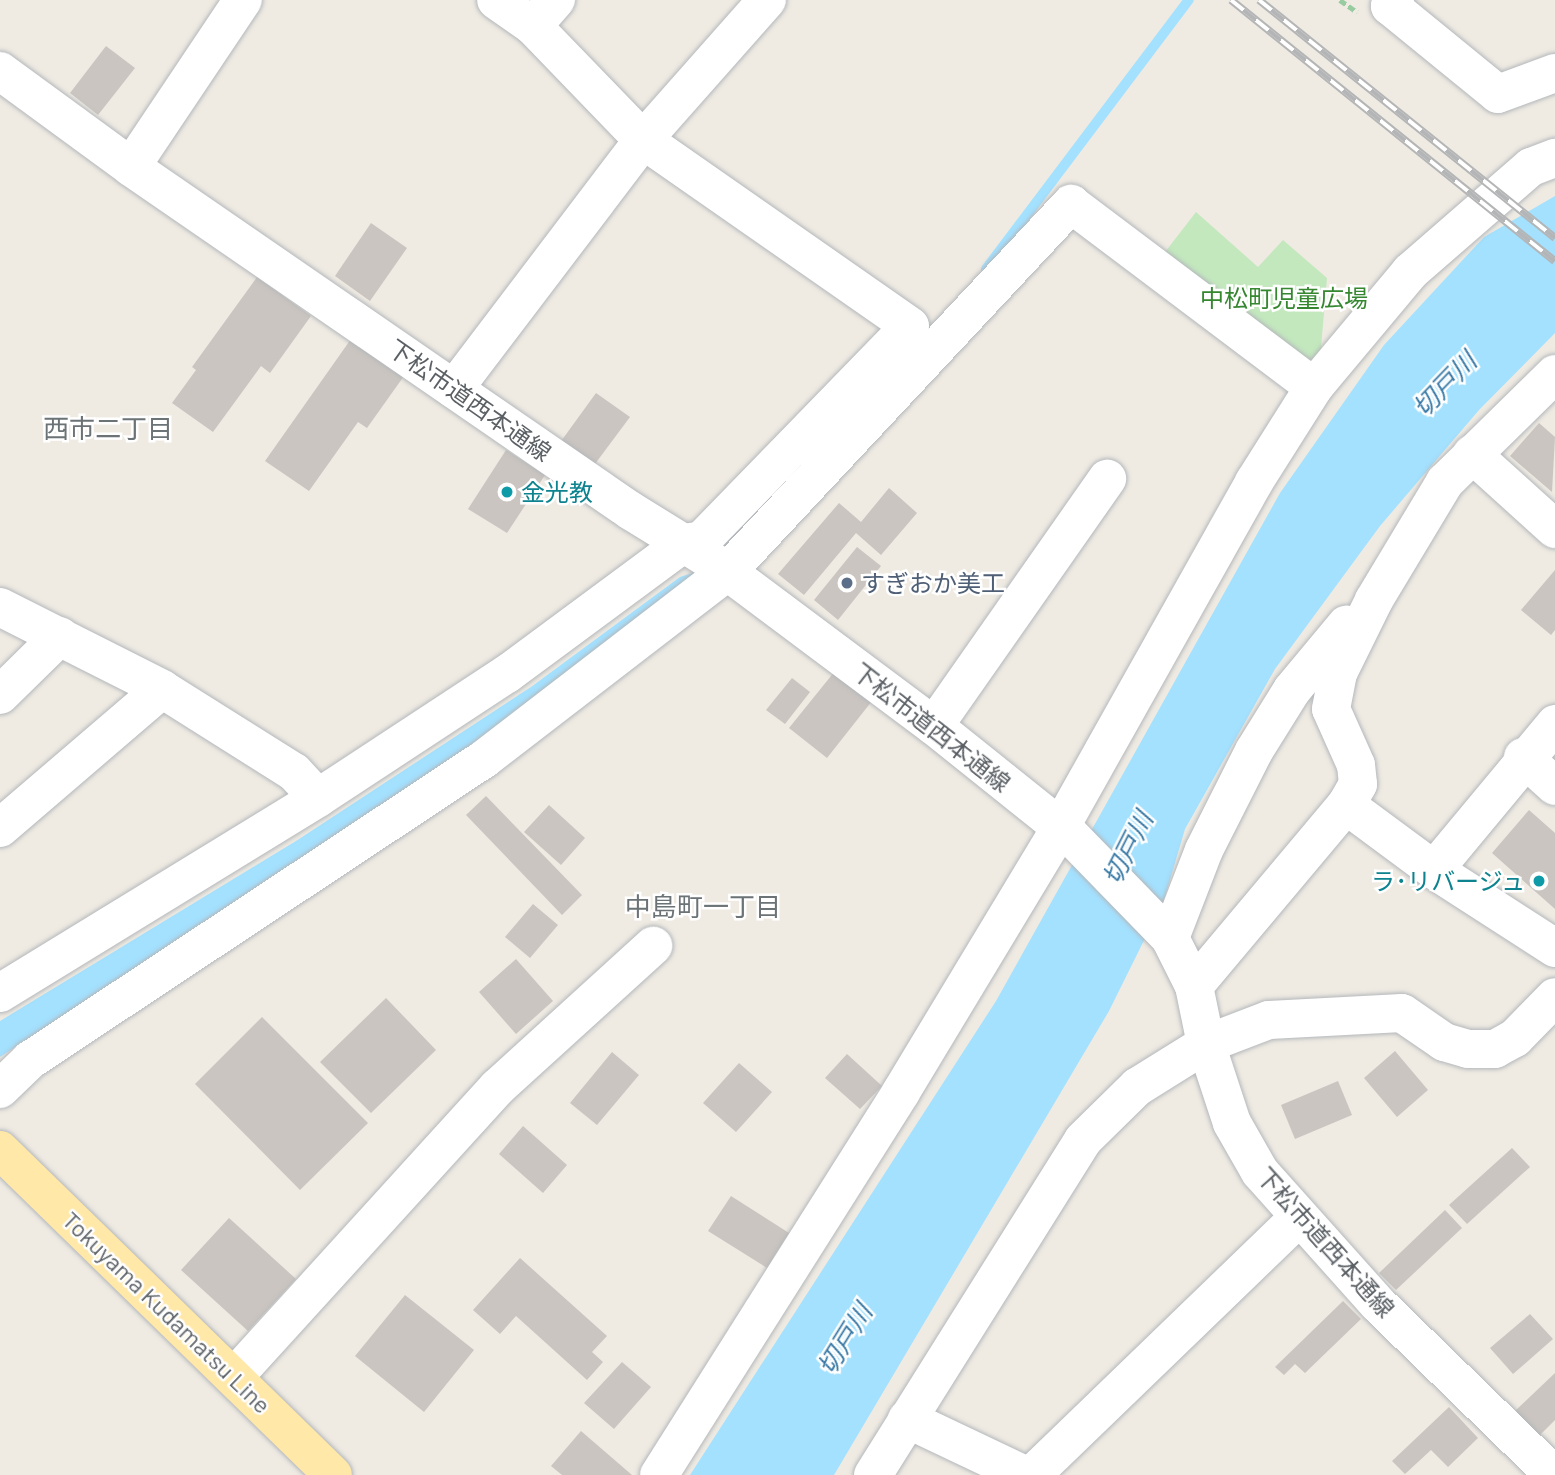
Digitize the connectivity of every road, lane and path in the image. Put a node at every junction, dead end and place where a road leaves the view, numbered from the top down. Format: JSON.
{"nodes":[{"id":1,"x":243,"y":0,"type":"edge"},
{"id":2,"x":496,"y":0,"type":"edge"},
{"id":3,"x":767,"y":0,"type":"edge"},
{"id":4,"x":1395,"y":0,"type":"edge"},
{"id":5,"x":544,"y":13,"type":"edge"},
{"id":6,"x":0,"y":71,"type":"edge"},
{"id":7,"x":1555,"y":74,"type":"edge"},
{"id":8,"x":643,"y":140,"type":"junction"},
{"id":9,"x":1555,"y":158,"type":"edge"},
{"id":10,"x":131,"y":167,"type":"junction"},
{"id":11,"x":1555,"y":374,"type":"edge"},
{"id":12,"x":1314,"y":387,"type":"junction"},
{"id":13,"x":454,"y":389,"type":"junction"},
{"id":14,"x":1472,"y":454,"type":"junction"},
{"id":15,"x":1107,"y":480,"type":"dead end"},
{"id":16,"x":1555,"y":529,"type":"edge"},
{"id":17,"x":708,"y":559,"type":"junction"},
{"id":18,"x":1374,"y":600,"type":"junction"},
{"id":19,"x":0,"y":607,"type":"edge"},
{"id":20,"x":60,"y":636,"type":"junction"},
{"id":21,"x":162,"y":689,"type":"junction"},
{"id":22,"x":0,"y":695,"type":"edge"},
{"id":23,"x":1555,"y":724,"type":"edge"},
{"id":24,"x":934,"y":726,"type":"junction"},
{"id":25,"x":1523,"y":757,"type":"junction"},
{"id":26,"x":1555,"y":786,"type":"edge"},
{"id":27,"x":318,"y":798,"type":"junction"},
{"id":28,"x":1346,"y":805,"type":"junction"},
{"id":29,"x":0,"y":828,"type":"edge"},
{"id":30,"x":1065,"y":832,"type":"junction"},
{"id":31,"x":1434,"y":870,"type":"junction"},
{"id":32,"x":1164,"y":930,"type":"junction"},
{"id":33,"x":653,"y":946,"type":"dead end"},
{"id":34,"x":1555,"y":948,"type":"edge"},
{"id":35,"x":1194,"y":986,"type":"junction"},
{"id":36,"x":0,"y":993,"type":"edge"},
{"id":37,"x":1555,"y":997,"type":"edge"},
{"id":38,"x":1206,"y":1044,"type":"junction"},
{"id":39,"x":0,"y":1090,"type":"edge"},
{"id":40,"x":0,"y":1150,"type":"edge"},
{"id":41,"x":1298,"y":1218,"type":"junction"},
{"id":42,"x":234,"y":1377,"type":"junction"},
{"id":43,"x":907,"y":1419,"type":"junction"},
{"id":44,"x":333,"y":1475,"type":"edge"},
{"id":45,"x":659,"y":1475,"type":"edge"},
{"id":46,"x":873,"y":1475,"type":"edge"},
{"id":47,"x":1025,"y":1475,"type":"edge"},
{"id":48,"x":1032,"y":1475,"type":"edge"},
{"id":49,"x":1554,"y":1475,"type":"edge"}],
"edges":[{"from":1,"to":10,"type":"street"},
{"from":2,"to":5,"type":"street"},
{"from":3,"to":8,"type":"street"},
{"from":4,"to":7,"type":"street"},
{"from":5,"to":8,"type":"street"},
{"from":6,"to":10,"type":"street","name":"下松市道西本通線"},
{"from":8,"to":13,"type":"street"},
{"from":8,"to":17,"type":"street"},
{"from":9,"to":12,"type":"street"},
{"from":10,"to":13,"type":"street","name":"下松市道西本通線"},
{"from":11,"to":14,"type":"street"},
{"from":12,"to":17,"type":"street"},
{"from":12,"to":30,"type":"street"},
{"from":13,"to":17,"type":"street","name":"下松市道西本通線"},
{"from":14,"to":16,"type":"street"},
{"from":14,"to":18,"type":"street"},
{"from":15,"to":24,"type":"street"},
{"from":17,"to":24,"type":"street","name":"下松市道西本通線"},
{"from":17,"to":27,"type":"street"},
{"from":17,"to":39,"type":"street"},
{"from":18,"to":28,"type":"street"},
{"from":18,"to":32,"type":"street"},
{"from":19,"to":20,"type":"street"},
{"from":20,"to":21,"type":"street"},
{"from":20,"to":22,"type":"street"},
{"from":21,"to":27,"type":"street"},
{"from":21,"to":29,"type":"street"},
{"from":23,"to":25,"type":"street"},
{"from":24,"to":30,"type":"street","name":"下松市道西本通線"},
{"from":25,"to":26,"type":"street"},
{"from":25,"to":31,"type":"street"},
{"from":27,"to":36,"type":"street"},
{"from":28,"to":31,"type":"street"},
{"from":28,"to":35,"type":"street"},
{"from":30,"to":32,"type":"street","name":"下松市道西本通線"},
{"from":30,"to":45,"type":"street"},
{"from":31,"to":34,"type":"street"},
{"from":32,"to":35,"type":"street","name":"下松市道西本通線"},
{"from":33,"to":42,"type":"street"},
{"from":35,"to":38,"type":"street","name":"下松市道西本通線"},
{"from":37,"to":38,"type":"street"},
{"from":38,"to":41,"type":"street","name":"下松市道西本通線"},
{"from":38,"to":43,"type":"street"},
{"from":40,"to":42,"type":"main road","name":"Tokuyama Kudamatsu Line"},
{"from":41,"to":48,"type":"street"},
{"from":41,"to":49,"type":"street","name":"下松市道西本通線"},
{"from":42,"to":44,"type":"main road","name":"Tokuyama Kudamatsu Line"},
{"from":43,"to":46,"type":"street"},
{"from":43,"to":47,"type":"street"}]}
